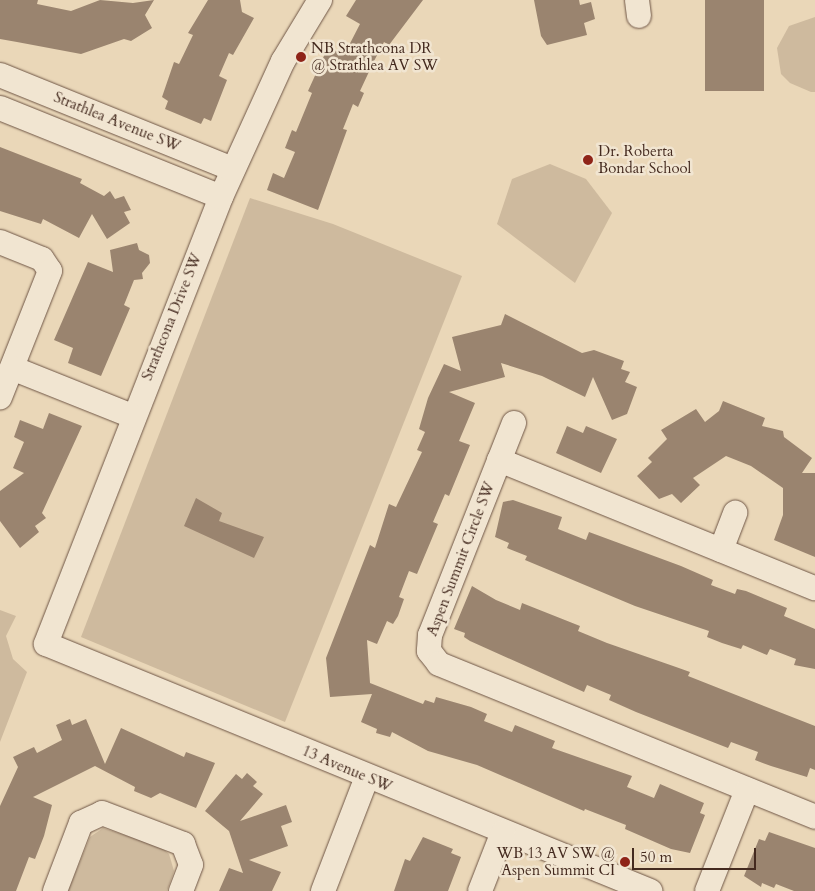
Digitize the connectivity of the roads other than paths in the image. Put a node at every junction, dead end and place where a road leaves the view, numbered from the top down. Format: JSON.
{"nodes":[{"id":1,"x":320,"y":0,"type":"edge"},
{"id":2,"x":0,"y":75,"type":"edge"},
{"id":3,"x":0,"y":108,"type":"edge"},
{"id":4,"x":233,"y":169,"type":"junction"},
{"id":5,"x":221,"y":197,"type":"junction"},
{"id":6,"x":0,"y":242,"type":"edge"},
{"id":7,"x":12,"y":368,"type":"junction"},
{"id":8,"x":0,"y":397,"type":"edge"},
{"id":9,"x":132,"y":416,"type":"junction"},
{"id":10,"x":514,"y":424,"type":"dead end"},
{"id":11,"x":499,"y":460,"type":"junction"},
{"id":12,"x":735,"y":513,"type":"dead end"},
{"id":13,"x":721,"y":550,"type":"junction"},
{"id":14,"x":815,"y":588,"type":"edge"},
{"id":15,"x":46,"y":644,"type":"joint"},
{"id":16,"x":367,"y":777,"type":"junction"},
{"id":17,"x":747,"y":790,"type":"junction"},
{"id":18,"x":815,"y":817,"type":"edge"},
{"id":19,"x":503,"y":832,"type":"junction"},
{"id":20,"x":55,"y":891,"type":"edge"},
{"id":21,"x":181,"y":891,"type":"edge"},
{"id":22,"x":323,"y":891,"type":"edge"},
{"id":23,"x":480,"y":891,"type":"edge"},
{"id":24,"x":650,"y":891,"type":"edge"},
{"id":25,"x":707,"y":891,"type":"edge"}],
"edges":[{"from":1,"to":4,"type":"street","name":"Strathcona Drive SW"},
{"from":2,"to":4,"type":"street","name":"Strathlea Avenue SW"},
{"from":3,"to":5,"type":"street","name":"Strathlea Avenue SW"},
{"from":4,"to":5,"type":"street","name":"Strathcona Drive SW"},
{"from":5,"to":9,"type":"street","name":"Strathcona Drive SW"},
{"from":6,"to":7,"type":"street"},
{"from":7,"to":8,"type":"street"},
{"from":7,"to":9,"type":"street"},
{"from":9,"to":15,"type":"street","name":"Strathcona Drive SW"},
{"from":10,"to":11,"type":"street","name":"Aspen Summit Circle SW"},
{"from":11,"to":13,"type":"street"},
{"from":11,"to":17,"type":"street","name":"Aspen Summit Circle SW"},
{"from":12,"to":13,"type":"street"},
{"from":13,"to":14,"type":"street"},
{"from":15,"to":16,"type":"street","name":"13 Avenue SW"},
{"from":16,"to":19,"type":"street","name":"13 Avenue SW"},
{"from":16,"to":22,"type":"street"},
{"from":17,"to":18,"type":"street","name":"Aspen Summit Circle SW"},
{"from":17,"to":25,"type":"street"},
{"from":19,"to":23,"type":"street"},
{"from":19,"to":24,"type":"street","name":"13 Avenue SW"},
{"from":20,"to":21,"type":"street"}]}
